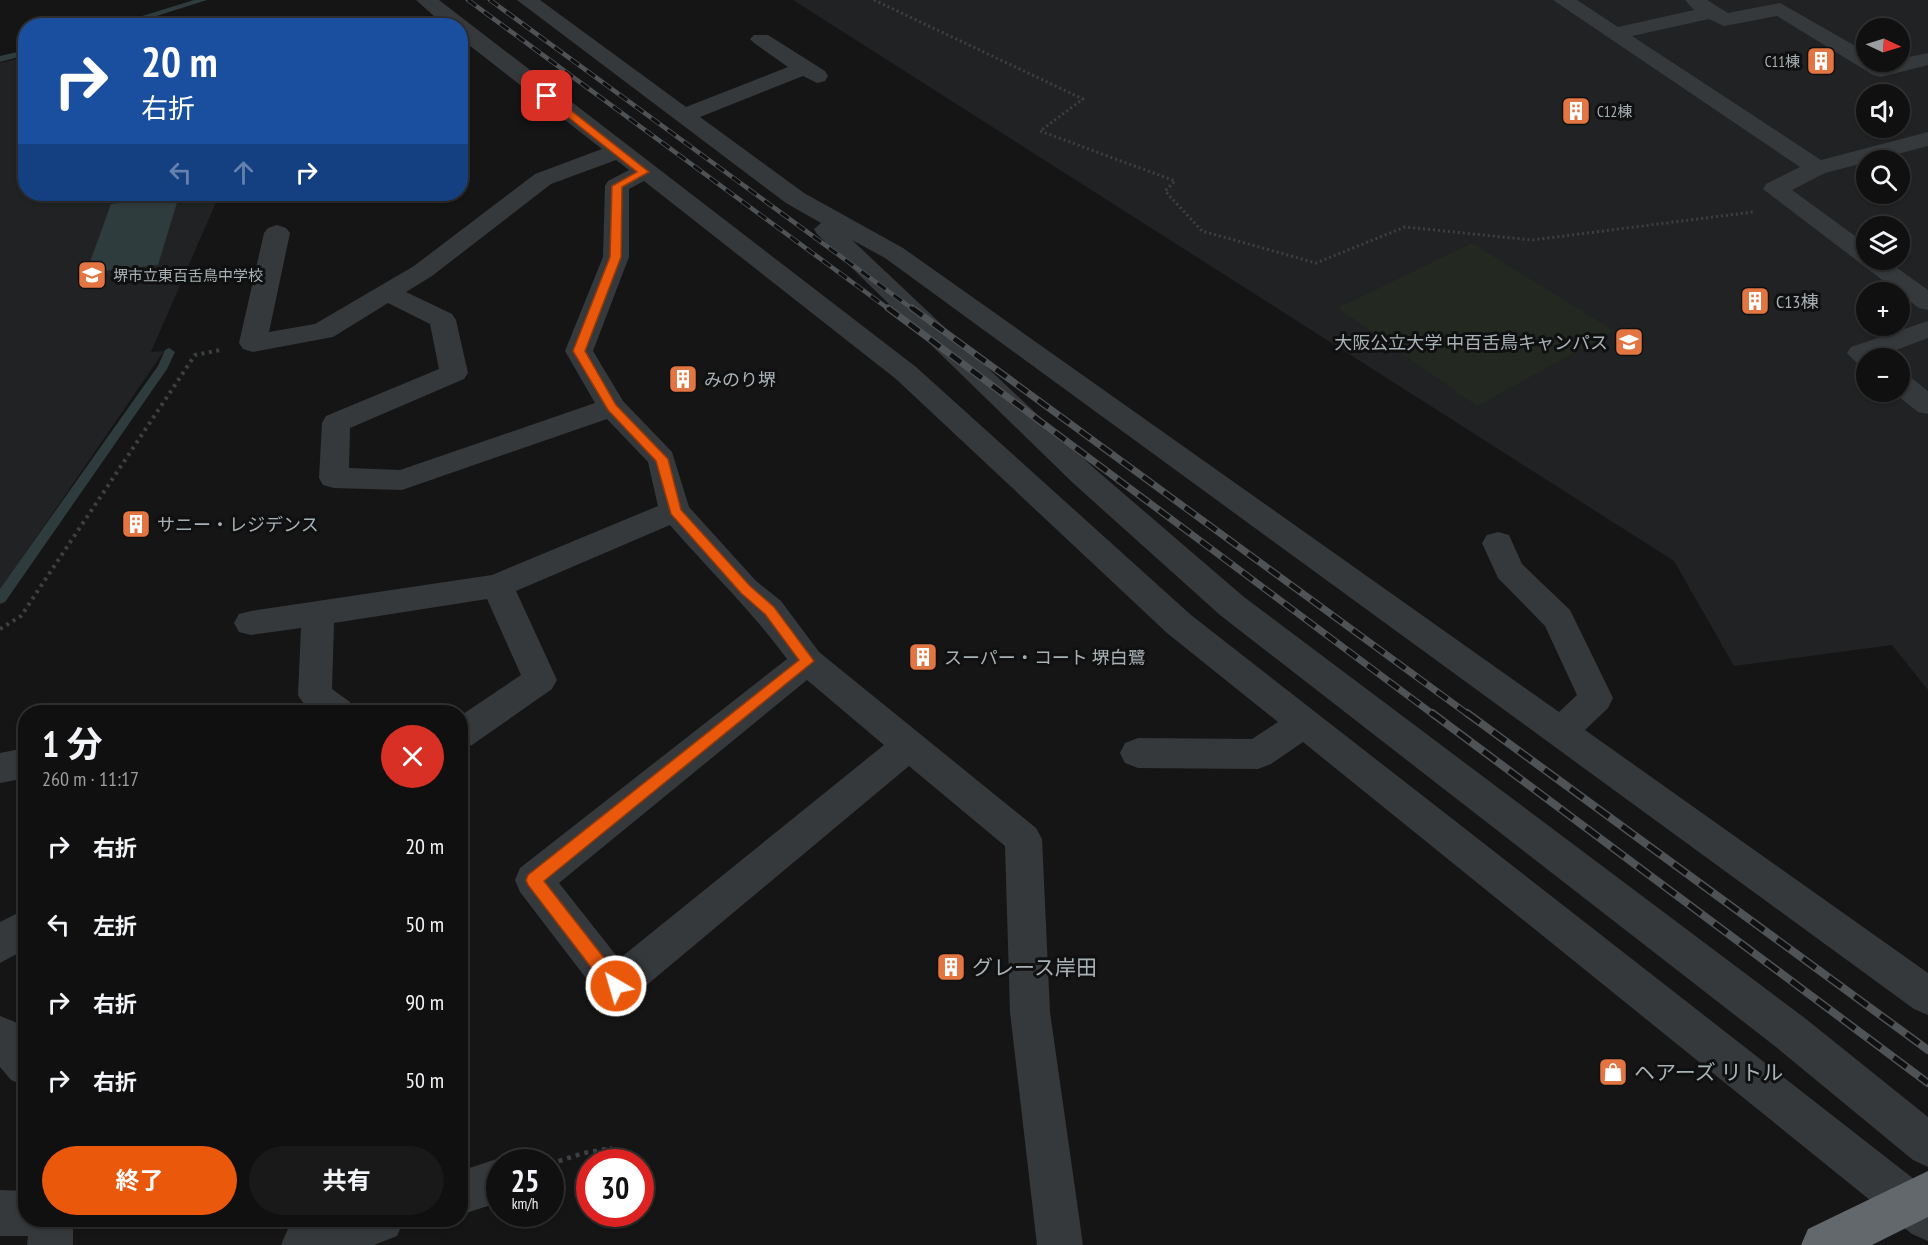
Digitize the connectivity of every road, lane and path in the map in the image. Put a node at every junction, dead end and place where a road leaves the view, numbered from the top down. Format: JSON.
{"nodes":[{"id":1,"x":426,"y":0,"type":"edge"},
{"id":2,"x":527,"y":0,"type":"edge"},
{"id":3,"x":874,"y":0,"type":"edge"},
{"id":4,"x":1563,"y":0,"type":"edge"},
{"id":5,"x":1693,"y":0,"type":"edge"},
{"id":6,"x":1712,"y":12,"type":"junction"},
{"id":7,"x":448,"y":18,"type":"edge"},
{"id":8,"x":468,"y":34,"type":"edge"},
{"id":9,"x":1615,"y":34,"type":"junction"},
{"id":10,"x":761,"y":39,"type":"dead end"},
{"id":11,"x":1856,"y":54,"type":"edge"},
{"id":12,"x":1928,"y":59,"type":"edge"},
{"id":13,"x":1910,"y":63,"type":"edge"},
{"id":14,"x":683,"y":116,"type":"junction"},
{"id":15,"x":1928,"y":139,"type":"edge"},
{"id":16,"x":616,"y":151,"type":"junction"},
{"id":17,"x":1817,"y":168,"type":"junction"},
{"id":18,"x":644,"y":172,"type":"junction"},
{"id":19,"x":795,"y":198,"type":"junction"},
{"id":20,"x":1798,"y":206,"type":"junction"},
{"id":21,"x":277,"y":233,"type":"dead end"},
{"id":22,"x":1856,"y":249,"type":"edge"},
{"id":23,"x":1883,"y":270,"type":"edge"},
{"id":24,"x":387,"y":293,"type":"junction"},
{"id":25,"x":1928,"y":303,"type":"edge"},
{"id":26,"x":1928,"y":329,"type":"edge"},
{"id":27,"x":253,"y":343,"type":"junction"},
{"id":28,"x":1873,"y":348,"type":"edge"},
{"id":29,"x":1910,"y":391,"type":"edge"},
{"id":30,"x":1928,"y":405,"type":"edge"},
{"id":31,"x":612,"y":407,"type":"junction"},
{"id":32,"x":675,"y":511,"type":"junction"},
{"id":33,"x":1498,"y":543,"type":"dead end"},
{"id":34,"x":497,"y":586,"type":"junction"},
{"id":35,"x":318,"y":613,"type":"junction"},
{"id":36,"x":251,"y":623,"type":"dead end"},
{"id":37,"x":0,"y":629,"type":"edge"},
{"id":38,"x":807,"y":661,"type":"junction"},
{"id":39,"x":329,"y":705,"type":"edge"},
{"id":40,"x":1304,"y":723,"type":"junction"},
{"id":41,"x":468,"y":730,"type":"edge"},
{"id":42,"x":1561,"y":732,"type":"junction"},
{"id":43,"x":910,"y":745,"type":"junction"},
{"id":44,"x":1138,"y":753,"type":"dead end"},
{"id":45,"x":18,"y":765,"type":"edge"},
{"id":46,"x":0,"y":768,"type":"edge"},
{"id":47,"x":18,"y":932,"type":"edge"},
{"id":48,"x":0,"y":945,"type":"edge"},
{"id":49,"x":1928,"y":996,"type":"edge"},
{"id":50,"x":0,"y":1036,"type":"edge"},
{"id":51,"x":18,"y":1057,"type":"edge"},
{"id":52,"x":1928,"y":1145,"type":"edge"},
{"id":53,"x":612,"y":1148,"type":"dead end"},
{"id":54,"x":564,"y":1159,"type":"edge"},
{"id":55,"x":486,"y":1185,"type":"edge"},
{"id":56,"x":468,"y":1190,"type":"edge"},
{"id":57,"x":1922,"y":1205,"type":"edge"},
{"id":58,"x":0,"y":1213,"type":"edge"},
{"id":59,"x":18,"y":1214,"type":"edge"},
{"id":60,"x":51,"y":1227,"type":"edge"},
{"id":61,"x":351,"y":1227,"type":"edge"},
{"id":62,"x":50,"y":1245,"type":"edge"},
{"id":63,"x":304,"y":1245,"type":"edge"},
{"id":64,"x":1060,"y":1245,"type":"edge"},
{"id":65,"x":1824,"y":1245,"type":"edge"}],
"edges":[{"from":1,"to":7,"type":"street"},
{"from":2,"to":14,"type":"street"},
{"from":3,"to":20,"type":"path"},
{"from":4,"to":9,"type":"street"},
{"from":5,"to":6,"type":"street"},
{"from":6,"to":9,"type":"street"},
{"from":6,"to":11,"type":"street"},
{"from":8,"to":16,"type":"street"},
{"from":9,"to":17,"type":"street"},
{"from":10,"to":14,"type":"street"},
{"from":12,"to":13,"type":"street"},
{"from":14,"to":19,"type":"street"},
{"from":15,"to":17,"type":"street"},
{"from":16,"to":18,"type":"street"},
{"from":16,"to":24,"type":"street"},
{"from":17,"to":20,"type":"street"},
{"from":18,"to":31,"type":"street"},
{"from":18,"to":40,"type":"street"},
{"from":19,"to":42,"type":"street"},
{"from":19,"to":52,"type":"street"},
{"from":20,"to":22,"type":"street"},
{"from":21,"to":27,"type":"street"},
{"from":23,"to":25,"type":"street"},
{"from":24,"to":27,"type":"street"},
{"from":24,"to":31,"type":"street"},
{"from":26,"to":28,"type":"street"},
{"from":27,"to":37,"type":"path"},
{"from":29,"to":30,"type":"street"},
{"from":31,"to":32,"type":"street"},
{"from":32,"to":34,"type":"street"},
{"from":32,"to":38,"type":"street"},
{"from":33,"to":42,"type":"street"},
{"from":34,"to":35,"type":"street"},
{"from":34,"to":41,"type":"street"},
{"from":35,"to":36,"type":"street"},
{"from":35,"to":39,"type":"street"},
{"from":38,"to":43,"type":"street"},
{"from":38,"to":43,"type":"street"},
{"from":40,"to":44,"type":"street"},
{"from":40,"to":57,"type":"street"},
{"from":42,"to":49,"type":"street"},
{"from":43,"to":64,"type":"street"},
{"from":45,"to":46,"type":"street"},
{"from":47,"to":48,"type":"street"},
{"from":50,"to":51,"type":"street"},
{"from":53,"to":54,"type":"path"},
{"from":55,"to":56,"type":"street"},
{"from":57,"to":65,"type":"highway"},
{"from":58,"to":59,"type":"street"},
{"from":60,"to":62,"type":"street"},
{"from":61,"to":63,"type":"street"}]}
